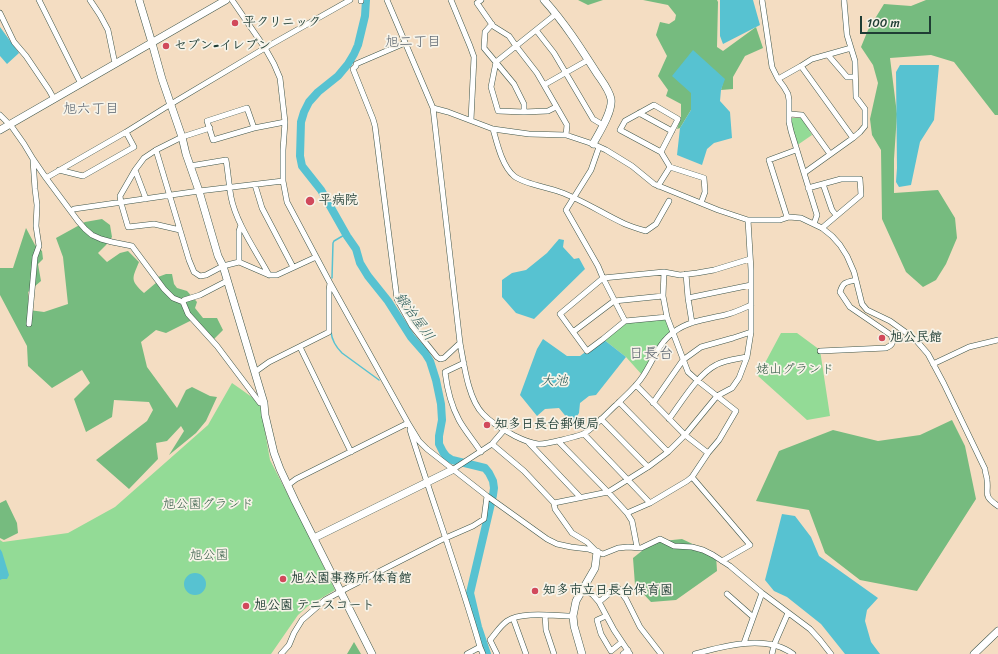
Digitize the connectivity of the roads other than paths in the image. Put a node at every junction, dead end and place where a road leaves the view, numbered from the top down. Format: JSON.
{"nodes":[{"id":1,"x":39,"y":0,"type":"edge"},
{"id":2,"x":90,"y":0,"type":"edge"},
{"id":3,"x":139,"y":0,"type":"edge"},
{"id":4,"x":226,"y":0,"type":"edge"},
{"id":5,"x":232,"y":0,"type":"edge"},
{"id":6,"x":350,"y":0,"type":"edge"},
{"id":7,"x":387,"y":0,"type":"edge"},
{"id":8,"x":451,"y":0,"type":"edge"},
{"id":9,"x":481,"y":0,"type":"edge"},
{"id":10,"x":544,"y":0,"type":"edge"},
{"id":11,"x":762,"y":0,"type":"edge"},
{"id":12,"x":844,"y":0,"type":"edge"},
{"id":13,"x":0,"y":13,"type":"edge"},
{"id":14,"x":556,"y":14,"type":"junction"},
{"id":15,"x":492,"y":24,"type":"junction"},
{"id":16,"x":536,"y":30,"type":"junction"},
{"id":17,"x":152,"y":43,"type":"junction"},
{"id":18,"x":405,"y":43,"type":"junction"},
{"id":19,"x":516,"y":46,"type":"junction"},
{"id":20,"x":265,"y":48,"type":"junction"},
{"id":21,"x":851,"y":48,"type":"junction"},
{"id":22,"x":828,"y":55,"type":"junction"},
{"id":23,"x":588,"y":60,"type":"junction"},
{"id":24,"x":496,"y":62,"type":"junction"},
{"id":25,"x":116,"y":64,"type":"junction"},
{"id":26,"x":801,"y":66,"type":"junction"},
{"id":27,"x":566,"y":73,"type":"junction"},
{"id":28,"x":855,"y":77,"type":"junction"},
{"id":29,"x":778,"y":79,"type":"junction"},
{"id":30,"x":81,"y":84,"type":"junction"},
{"id":31,"x":544,"y":85,"type":"junction"},
{"id":32,"x":54,"y":99,"type":"junction"},
{"id":33,"x":171,"y":104,"type":"junction"},
{"id":34,"x":556,"y":107,"type":"junction"},
{"id":35,"x":433,"y":108,"type":"junction"},
{"id":36,"x":524,"y":112,"type":"junction"},
{"id":37,"x":639,"y":113,"type":"junction"},
{"id":38,"x":790,"y":114,"type":"junction"},
{"id":39,"x":0,"y":115,"type":"edge"},
{"id":40,"x":471,"y":120,"type":"junction"},
{"id":41,"x":285,"y":122,"type":"junction"},
{"id":42,"x":9,"y":125,"type":"junction"},
{"id":43,"x":603,"y":125,"type":"junction"},
{"id":44,"x":210,"y":128,"type":"junction"},
{"id":45,"x":254,"y":128,"type":"junction"},
{"id":46,"x":493,"y":129,"type":"junction"},
{"id":47,"x":0,"y":130,"type":"edge"},
{"id":48,"x":672,"y":131,"type":"junction"},
{"id":49,"x":126,"y":132,"type":"junction"},
{"id":50,"x":566,"y":136,"type":"junction"},
{"id":51,"x":182,"y":137,"type":"junction"},
{"id":52,"x":853,"y":138,"type":"junction"},
{"id":53,"x":596,"y":146,"type":"junction"},
{"id":54,"x":156,"y":150,"type":"junction"},
{"id":55,"x":796,"y":150,"type":"junction"},
{"id":56,"x":661,"y":152,"type":"junction"},
{"id":57,"x":830,"y":154,"type":"junction"},
{"id":58,"x":33,"y":160,"type":"junction"},
{"id":59,"x":190,"y":166,"type":"junction"},
{"id":60,"x":670,"y":167,"type":"junction"},
{"id":61,"x":59,"y":170,"type":"junction"},
{"id":62,"x":135,"y":170,"type":"junction"},
{"id":63,"x":804,"y":173,"type":"junction"},
{"id":64,"x":46,"y":178,"type":"junction"},
{"id":65,"x":283,"y":181,"type":"junction"},
{"id":66,"x":823,"y":184,"type":"junction"},
{"id":67,"x":255,"y":185,"type":"junction"},
{"id":68,"x":658,"y":186,"type":"junction"},
{"id":69,"x":230,"y":187,"type":"junction"},
{"id":70,"x":808,"y":188,"type":"junction"},
{"id":71,"x":199,"y":191,"type":"junction"},
{"id":72,"x":170,"y":195,"type":"junction"},
{"id":73,"x":574,"y":198,"type":"junction"},
{"id":74,"x":146,"y":199,"type":"junction"},
{"id":75,"x":669,"y":202,"type":"dead end"},
{"id":76,"x":120,"y":203,"type":"junction"},
{"id":77,"x":701,"y":203,"type":"junction"},
{"id":78,"x":71,"y":211,"type":"junction"},
{"id":79,"x":836,"y":215,"type":"junction"},
{"id":80,"x":787,"y":217,"type":"junction"},
{"id":81,"x":748,"y":220,"type":"junction"},
{"id":82,"x":814,"y":224,"type":"junction"},
{"id":83,"x":241,"y":225,"type":"junction"},
{"id":84,"x":822,"y":228,"type":"junction"},
{"id":85,"x":180,"y":230,"type":"junction"},
{"id":86,"x":316,"y":257,"type":"junction"},
{"id":87,"x":750,"y":260,"type":"junction"},
{"id":88,"x":239,"y":262,"type":"junction"},
{"id":89,"x":223,"y":266,"type":"junction"},
{"id":90,"x":293,"y":267,"type":"junction"},
{"id":91,"x":664,"y":272,"type":"junction"},
{"id":92,"x":686,"y":274,"type":"junction"},
{"id":93,"x":268,"y":275,"type":"junction"},
{"id":94,"x":603,"y":278,"type":"junction"},
{"id":95,"x":856,"y":280,"type":"junction"},
{"id":96,"x":227,"y":281,"type":"junction"},
{"id":97,"x":330,"y":283,"type":"junction"},
{"id":98,"x":751,"y":285,"type":"junction"},
{"id":99,"x":663,"y":296,"type":"junction"},
{"id":100,"x":688,"y":298,"type":"junction"},
{"id":101,"x":614,"y":300,"type":"junction"},
{"id":102,"x":183,"y":302,"type":"junction"},
{"id":103,"x":750,"y":305,"type":"junction"},
{"id":104,"x":667,"y":318,"type":"junction"},
{"id":105,"x":625,"y":322,"type":"junction"},
{"id":106,"x":692,"y":323,"type":"junction"},
{"id":107,"x":29,"y":324,"type":"dead end"},
{"id":108,"x":573,"y":332,"type":"junction"},
{"id":109,"x":673,"y":332,"type":"junction"},
{"id":110,"x":751,"y":332,"type":"junction"},
{"id":111,"x":998,"y":340,"type":"edge"},
{"id":112,"x":460,"y":343,"type":"junction"},
{"id":113,"x":300,"y":347,"type":"junction"},
{"id":114,"x":820,"y":351,"type":"dead end"},
{"id":115,"x":747,"y":357,"type":"junction"},
{"id":116,"x":683,"y":360,"type":"junction"},
{"id":117,"x":464,"y":363,"type":"junction"},
{"id":118,"x":933,"y":364,"type":"junction"},
{"id":119,"x":255,"y":372,"type":"junction"},
{"id":120,"x":698,"y":381,"type":"junction"},
{"id":121,"x":636,"y":385,"type":"junction"},
{"id":122,"x":717,"y":396,"type":"junction"},
{"id":123,"x":619,"y":402,"type":"junction"},
{"id":124,"x":264,"y":403,"type":"junction"},
{"id":125,"x":653,"y":403,"type":"junction"},
{"id":126,"x":601,"y":419,"type":"junction"},
{"id":127,"x":669,"y":419,"type":"junction"},
{"id":128,"x":408,"y":424,"type":"junction"},
{"id":129,"x":504,"y":430,"type":"junction"},
{"id":130,"x":584,"y":434,"type":"junction"},
{"id":131,"x":685,"y":435,"type":"junction"},
{"id":132,"x":558,"y":441,"type":"junction"},
{"id":133,"x":528,"y":442,"type":"junction"},
{"id":134,"x":492,"y":444,"type":"junction"},
{"id":135,"x":351,"y":452,"type":"junction"},
{"id":136,"x":481,"y":452,"type":"junction"},
{"id":137,"x":668,"y":452,"type":"junction"},
{"id":138,"x":708,"y":453,"type":"junction"},
{"id":139,"x":648,"y":467,"type":"junction"},
{"id":140,"x":452,"y":470,"type":"junction"},
{"id":141,"x":692,"y":477,"type":"junction"},
{"id":142,"x":627,"y":479,"type":"junction"},
{"id":143,"x":427,"y":482,"type":"junction"},
{"id":144,"x":288,"y":485,"type":"junction"},
{"id":145,"x":608,"y":492,"type":"junction"},
{"id":146,"x":487,"y":496,"type":"junction"},
{"id":147,"x":580,"y":497,"type":"junction"},
{"id":148,"x":554,"y":503,"type":"junction"},
{"id":149,"x":650,"y":503,"type":"junction"},
{"id":150,"x":998,"y":506,"type":"edge"},
{"id":151,"x":627,"y":513,"type":"junction"},
{"id":152,"x":314,"y":538,"type":"junction"},
{"id":153,"x":445,"y":539,"type":"junction"},
{"id":154,"x":637,"y":547,"type":"junction"},
{"id":155,"x":597,"y":552,"type":"junction"},
{"id":156,"x":722,"y":561,"type":"junction"},
{"id":157,"x":583,"y":588,"type":"junction"},
{"id":158,"x":341,"y":591,"type":"junction"},
{"id":159,"x":762,"y":593,"type":"junction"},
{"id":160,"x":727,"y":594,"type":"dead end"},
{"id":161,"x":599,"y":602,"type":"junction"},
{"id":162,"x":788,"y":613,"type":"junction"},
{"id":163,"x":546,"y":615,"type":"junction"},
{"id":164,"x":573,"y":616,"type":"junction"},
{"id":165,"x":606,"y":616,"type":"junction"},
{"id":166,"x":754,"y":617,"type":"junction"},
{"id":167,"x":513,"y":618,"type":"junction"},
{"id":168,"x":998,"y":631,"type":"edge"},
{"id":169,"x":622,"y":642,"type":"junction"},
{"id":170,"x":744,"y":643,"type":"junction"},
{"id":171,"x":774,"y":646,"type":"junction"},
{"id":172,"x":480,"y":647,"type":"junction"},
{"id":173,"x":629,"y":652,"type":"edge"},
{"id":174,"x":281,"y":654,"type":"edge"},
{"id":175,"x":372,"y":654,"type":"edge"},
{"id":176,"x":467,"y":654,"type":"edge"},
{"id":177,"x":483,"y":654,"type":"edge"},
{"id":178,"x":497,"y":654,"type":"edge"},
{"id":179,"x":526,"y":654,"type":"edge"},
{"id":180,"x":554,"y":654,"type":"edge"},
{"id":181,"x":582,"y":654,"type":"edge"},
{"id":182,"x":623,"y":654,"type":"edge"},
{"id":183,"x":661,"y":654,"type":"edge"},
{"id":184,"x":694,"y":654,"type":"edge"},
{"id":185,"x":772,"y":654,"type":"edge"},
{"id":186,"x":793,"y":654,"type":"edge"},
{"id":187,"x":831,"y":654,"type":"edge"},
{"id":188,"x":974,"y":654,"type":"edge"}],
"edges":[{"from":1,"to":30,"type":"street"},
{"from":2,"to":25,"type":"street"},
{"from":3,"to":17,"type":"street"},
{"from":4,"to":17,"type":"street"},
{"from":5,"to":20,"type":"street"},
{"from":6,"to":20,"type":"street"},
{"from":7,"to":18,"type":"street"},
{"from":8,"to":40,"type":"street"},
{"from":9,"to":15,"type":"street"},
{"from":10,"to":14,"type":"street"},
{"from":11,"to":29,"type":"street"},
{"from":12,"to":21,"type":"street"},
{"from":13,"to":32,"type":"street"},
{"from":14,"to":16,"type":"street"},
{"from":14,"to":23,"type":"street"},
{"from":15,"to":19,"type":"street"},
{"from":15,"to":24,"type":"street"},
{"from":16,"to":19,"type":"street"},
{"from":16,"to":27,"type":"street"},
{"from":17,"to":25,"type":"street"},
{"from":17,"to":33,"type":"street"},
{"from":18,"to":35,"type":"street"},
{"from":18,"to":112,"type":"street"},
{"from":19,"to":24,"type":"street"},
{"from":19,"to":31,"type":"street"},
{"from":20,"to":33,"type":"street"},
{"from":20,"to":41,"type":"street"},
{"from":21,"to":22,"type":"street"},
{"from":21,"to":28,"type":"street"},
{"from":22,"to":26,"type":"street"},
{"from":22,"to":28,"type":"street"},
{"from":23,"to":27,"type":"street"},
{"from":23,"to":43,"type":"street"},
{"from":24,"to":36,"type":"street"},
{"from":24,"to":36,"type":"street"},
{"from":25,"to":30,"type":"street"},
{"from":26,"to":29,"type":"street"},
{"from":26,"to":52,"type":"street"},
{"from":27,"to":31,"type":"street"},
{"from":27,"to":43,"type":"street"},
{"from":28,"to":52,"type":"street"},
{"from":29,"to":38,"type":"street"},
{"from":30,"to":32,"type":"street"},
{"from":31,"to":34,"type":"street"},
{"from":32,"to":42,"type":"street"},
{"from":33,"to":49,"type":"street"},
{"from":33,"to":51,"type":"street"},
{"from":34,"to":36,"type":"street"},
{"from":34,"to":50,"type":"street"},
{"from":35,"to":40,"type":"street"},
{"from":35,"to":112,"type":"street"},
{"from":37,"to":48,"type":"street"},
{"from":37,"to":48,"type":"street"},
{"from":37,"to":56,"type":"street"},
{"from":38,"to":55,"type":"street"},
{"from":38,"to":57,"type":"street"},
{"from":39,"to":42,"type":"street"},
{"from":40,"to":46,"type":"street"},
{"from":41,"to":45,"type":"street"},
{"from":41,"to":65,"type":"street"},
{"from":42,"to":47,"type":"street"},
{"from":42,"to":58,"type":"street"},
{"from":43,"to":53,"type":"street"},
{"from":44,"to":45,"type":"street"},
{"from":44,"to":45,"type":"street"},
{"from":44,"to":51,"type":"street"},
{"from":46,"to":50,"type":"street"},
{"from":46,"to":73,"type":"street"},
{"from":48,"to":56,"type":"street"},
{"from":49,"to":61,"type":"street"},
{"from":49,"to":61,"type":"street"},
{"from":50,"to":53,"type":"street"},
{"from":51,"to":54,"type":"street"},
{"from":51,"to":59,"type":"street"},
{"from":52,"to":57,"type":"street"},
{"from":53,"to":68,"type":"street"},
{"from":53,"to":73,"type":"street"},
{"from":54,"to":62,"type":"street"},
{"from":54,"to":72,"type":"street"},
{"from":55,"to":63,"type":"street"},
{"from":55,"to":80,"type":"street"},
{"from":56,"to":60,"type":"street"},
{"from":57,"to":63,"type":"street"},
{"from":58,"to":64,"type":"street"},
{"from":58,"to":107,"type":"street"},
{"from":59,"to":69,"type":"street"},
{"from":59,"to":71,"type":"street"},
{"from":60,"to":68,"type":"street"},
{"from":60,"to":77,"type":"street"},
{"from":61,"to":64,"type":"street"},
{"from":62,"to":74,"type":"street"},
{"from":62,"to":76,"type":"street"},
{"from":63,"to":70,"type":"street"},
{"from":64,"to":78,"type":"street"},
{"from":65,"to":67,"type":"street"},
{"from":65,"to":86,"type":"street"},
{"from":66,"to":70,"type":"street"},
{"from":66,"to":79,"type":"street"},
{"from":66,"to":79,"type":"street"},
{"from":67,"to":69,"type":"street"},
{"from":67,"to":90,"type":"street"},
{"from":68,"to":77,"type":"street"},
{"from":69,"to":71,"type":"street"},
{"from":69,"to":83,"type":"street"},
{"from":70,"to":82,"type":"street"},
{"from":71,"to":72,"type":"street"},
{"from":71,"to":89,"type":"street"},
{"from":72,"to":74,"type":"street"},
{"from":72,"to":85,"type":"street"},
{"from":73,"to":75,"type":"street"},
{"from":73,"to":94,"type":"street"},
{"from":74,"to":76,"type":"street"},
{"from":76,"to":78,"type":"street"},
{"from":76,"to":85,"type":"street"},
{"from":77,"to":81,"type":"street"},
{"from":78,"to":102,"type":"street"},
{"from":79,"to":84,"type":"street"},
{"from":80,"to":81,"type":"street"},
{"from":80,"to":82,"type":"street"},
{"from":81,"to":87,"type":"street"},
{"from":82,"to":84,"type":"street"},
{"from":83,"to":88,"type":"street"},
{"from":83,"to":93,"type":"street"},
{"from":84,"to":95,"type":"street"},
{"from":85,"to":89,"type":"street"},
{"from":86,"to":90,"type":"street"},
{"from":86,"to":97,"type":"street"},
{"from":87,"to":92,"type":"street"},
{"from":87,"to":98,"type":"street"},
{"from":88,"to":89,"type":"street"},
{"from":88,"to":93,"type":"street"},
{"from":89,"to":96,"type":"street"},
{"from":90,"to":93,"type":"street"},
{"from":91,"to":92,"type":"street"},
{"from":91,"to":94,"type":"street"},
{"from":91,"to":99,"type":"street"},
{"from":92,"to":100,"type":"street"},
{"from":94,"to":101,"type":"street"},
{"from":94,"to":108,"type":"street"},
{"from":95,"to":114,"type":"street"},
{"from":95,"to":118,"type":"street"},
{"from":96,"to":102,"type":"street"},
{"from":96,"to":119,"type":"street"},
{"from":97,"to":113,"type":"street"},
{"from":97,"to":128,"type":"street"},
{"from":98,"to":100,"type":"street"},
{"from":98,"to":103,"type":"street"},
{"from":99,"to":101,"type":"street"},
{"from":99,"to":104,"type":"street"},
{"from":100,"to":106,"type":"street"},
{"from":101,"to":105,"type":"street"},
{"from":101,"to":108,"type":"street"},
{"from":102,"to":124,"type":"street"},
{"from":103,"to":106,"type":"street"},
{"from":103,"to":110,"type":"street"},
{"from":104,"to":105,"type":"street"},
{"from":104,"to":109,"type":"street"},
{"from":105,"to":108,"type":"street"},
{"from":106,"to":109,"type":"street"},
{"from":109,"to":116,"type":"street"},
{"from":109,"to":121,"type":"street"},
{"from":110,"to":115,"type":"street"},
{"from":110,"to":116,"type":"street"},
{"from":111,"to":118,"type":"street"},
{"from":112,"to":117,"type":"street"},
{"from":113,"to":119,"type":"street"},
{"from":113,"to":135,"type":"street"},
{"from":115,"to":120,"type":"street"},
{"from":115,"to":122,"type":"street"},
{"from":116,"to":120,"type":"street"},
{"from":116,"to":125,"type":"street"},
{"from":117,"to":129,"type":"street"},
{"from":117,"to":136,"type":"street"},
{"from":118,"to":150,"type":"street"},
{"from":119,"to":124,"type":"street"},
{"from":120,"to":122,"type":"street"},
{"from":120,"to":127,"type":"street"},
{"from":121,"to":123,"type":"street"},
{"from":121,"to":125,"type":"street"},
{"from":122,"to":131,"type":"street"},
{"from":122,"to":138,"type":"street"},
{"from":123,"to":126,"type":"street"},
{"from":123,"to":137,"type":"street"},
{"from":124,"to":144,"type":"street"},
{"from":125,"to":127,"type":"street"},
{"from":126,"to":130,"type":"street"},
{"from":126,"to":139,"type":"street"},
{"from":127,"to":131,"type":"street"},
{"from":128,"to":135,"type":"street"},
{"from":128,"to":140,"type":"street"},
{"from":128,"to":143,"type":"street"},
{"from":129,"to":133,"type":"street"},
{"from":129,"to":134,"type":"street"},
{"from":130,"to":132,"type":"street"},
{"from":130,"to":142,"type":"street"},
{"from":131,"to":137,"type":"street"},
{"from":131,"to":138,"type":"street"},
{"from":132,"to":133,"type":"street"},
{"from":132,"to":145,"type":"street"},
{"from":133,"to":147,"type":"street"},
{"from":134,"to":136,"type":"street"},
{"from":134,"to":148,"type":"street"},
{"from":135,"to":144,"type":"street"},
{"from":136,"to":140,"type":"street"},
{"from":137,"to":139,"type":"street"},
{"from":138,"to":141,"type":"street"},
{"from":139,"to":142,"type":"street"},
{"from":140,"to":143,"type":"street"},
{"from":140,"to":146,"type":"street"},
{"from":141,"to":149,"type":"street"},
{"from":141,"to":156,"type":"street"},
{"from":142,"to":145,"type":"street"},
{"from":142,"to":149,"type":"street"},
{"from":143,"to":152,"type":"street"},
{"from":143,"to":153,"type":"street"},
{"from":144,"to":152,"type":"street"},
{"from":145,"to":147,"type":"street"},
{"from":145,"to":151,"type":"street"},
{"from":146,"to":153,"type":"street"},
{"from":146,"to":155,"type":"street"},
{"from":147,"to":148,"type":"street"},
{"from":148,"to":155,"type":"street"},
{"from":149,"to":151,"type":"street"},
{"from":151,"to":154,"type":"street"},
{"from":152,"to":158,"type":"street"},
{"from":153,"to":158,"type":"street"},
{"from":153,"to":172,"type":"street"},
{"from":154,"to":155,"type":"street"},
{"from":154,"to":156,"type":"street"},
{"from":155,"to":157,"type":"street"},
{"from":156,"to":159,"type":"street"},
{"from":157,"to":161,"type":"street"},
{"from":157,"to":164,"type":"street"},
{"from":158,"to":174,"type":"street"},
{"from":158,"to":175,"type":"street"},
{"from":159,"to":162,"type":"street"},
{"from":159,"to":166,"type":"street"},
{"from":160,"to":166,"type":"street"},
{"from":161,"to":165,"type":"street"},
{"from":161,"to":183,"type":"street"},
{"from":162,"to":171,"type":"street"},
{"from":162,"to":187,"type":"street"},
{"from":163,"to":164,"type":"street"},
{"from":163,"to":167,"type":"street"},
{"from":163,"to":180,"type":"street"},
{"from":164,"to":181,"type":"street"},
{"from":165,"to":169,"type":"street"},
{"from":165,"to":169,"type":"street"},
{"from":166,"to":170,"type":"street"},
{"from":167,"to":178,"type":"street"},
{"from":167,"to":179,"type":"street"},
{"from":168,"to":188,"type":"street"},
{"from":169,"to":173,"type":"street"},
{"from":170,"to":171,"type":"street"},
{"from":170,"to":184,"type":"street"},
{"from":171,"to":185,"type":"street"},
{"from":171,"to":186,"type":"street"},
{"from":172,"to":176,"type":"street"},
{"from":172,"to":177,"type":"street"},
{"from":173,"to":182,"type":"street"}]}
